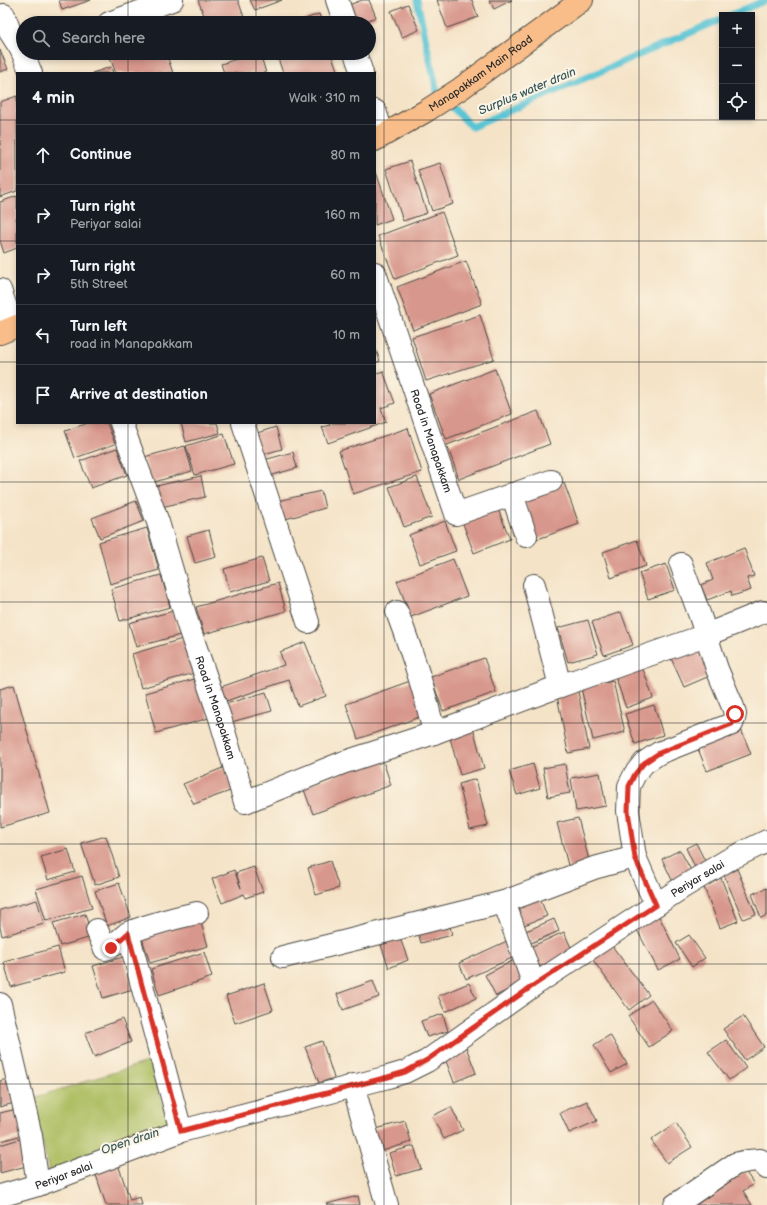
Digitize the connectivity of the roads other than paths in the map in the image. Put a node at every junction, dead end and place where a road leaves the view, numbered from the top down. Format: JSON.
{"nodes":[{"id":1,"x":172,"y":0,"type":"edge"},
{"id":2,"x":337,"y":0,"type":"edge"},
{"id":3,"x":582,"y":0,"type":"edge"},
{"id":4,"x":0,"y":16,"type":"edge"},
{"id":5,"x":128,"y":16,"type":"edge"},
{"id":6,"x":343,"y":16,"type":"edge"},
{"id":7,"x":16,"y":40,"type":"edge"},
{"id":8,"x":26,"y":60,"type":"edge"},
{"id":9,"x":357,"y":60,"type":"edge"},
{"id":10,"x":31,"y":72,"type":"edge"},
{"id":11,"x":362,"y":72,"type":"edge"},
{"id":12,"x":376,"y":118,"type":"edge"},
{"id":13,"x":379,"y":138,"type":"edge"},
{"id":14,"x":376,"y":276,"type":"edge"},
{"id":15,"x":0,"y":290,"type":"edge"},
{"id":16,"x":10,"y":329,"type":"edge"},
{"id":17,"x":121,"y":424,"type":"edge"},
{"id":18,"x":244,"y":424,"type":"edge"},
{"id":19,"x":551,"y":481,"type":"dead end"},
{"id":20,"x":512,"y":494,"type":"junction"},
{"id":21,"x":526,"y":536,"type":"dead end"},
{"id":22,"x":681,"y":564,"type":"dead end"},
{"id":23,"x":534,"y":585,"type":"dead end"},
{"id":24,"x":397,"y":612,"type":"dead end"},
{"id":25,"x":763,"y":612,"type":"dead end"},
{"id":26,"x":308,"y":622,"type":"dead end"},
{"id":27,"x":706,"y":635,"type":"junction"},
{"id":28,"x":560,"y":686,"type":"junction"},
{"id":29,"x":434,"y":732,"type":"junction"},
{"id":30,"x":767,"y":841,"type":"edge"},
{"id":31,"x":635,"y":858,"type":"junction"},
{"id":32,"x":504,"y":902,"type":"junction"},
{"id":33,"x":656,"y":905,"type":"junction"},
{"id":34,"x":197,"y":913,"type":"dead end"},
{"id":35,"x":97,"y":930,"type":"dead end"},
{"id":36,"x":128,"y":933,"type":"junction"},
{"id":37,"x":283,"y":957,"type":"dead end"},
{"id":38,"x":534,"y":985,"type":"junction"},
{"id":39,"x":1,"y":1010,"type":"edge"},
{"id":40,"x":353,"y":1085,"type":"junction"},
{"id":41,"x":181,"y":1131,"type":"junction"},
{"id":42,"x":767,"y":1168,"type":"edge"},
{"id":43,"x":38,"y":1185,"type":"junction"},
{"id":44,"x":0,"y":1196,"type":"edge"},
{"id":45,"x":387,"y":1205,"type":"edge"},
{"id":46,"x":675,"y":1205,"type":"edge"}],
"edges":[{"from":1,"to":5,"type":"street"},
{"from":2,"to":6,"type":"street"},
{"from":3,"to":13,"type":"main road","name":"Manapakkam Main Road"},
{"from":4,"to":7,"type":"street"},
{"from":8,"to":10,"type":"street"},
{"from":9,"to":11,"type":"street"},
{"from":12,"to":13,"type":"street"},
{"from":14,"to":20,"type":"street","name":"Road in Manapakkam"},
{"from":15,"to":16,"type":"street"},
{"from":17,"to":29,"type":"street","name":"Road in Manapakkam"},
{"from":18,"to":26,"type":"street"},
{"from":19,"to":20,"type":"street","name":"Road in Manapakkam"},
{"from":20,"to":21,"type":"street"},
{"from":22,"to":27,"type":"street"},
{"from":23,"to":28,"type":"street"},
{"from":24,"to":29,"type":"street"},
{"from":25,"to":27,"type":"street","name":"Road in Manapakkam"},
{"from":27,"to":28,"type":"street","name":"Road in Manapakkam"},
{"from":27,"to":31,"type":"street"},
{"from":28,"to":29,"type":"street","name":"Road in Manapakkam"},
{"from":30,"to":33,"type":"street","name":"Periyar salai"},
{"from":31,"to":32,"type":"street"},
{"from":31,"to":33,"type":"street"},
{"from":32,"to":37,"type":"street"},
{"from":32,"to":38,"type":"street"},
{"from":33,"to":38,"type":"street","name":"Periyar salai"},
{"from":34,"to":36,"type":"street"},
{"from":35,"to":36,"type":"street"},
{"from":36,"to":41,"type":"street"},
{"from":38,"to":40,"type":"street","name":"Periyar salai"},
{"from":39,"to":43,"type":"street"},
{"from":40,"to":41,"type":"street","name":"Periyar salai"},
{"from":40,"to":45,"type":"street"},
{"from":41,"to":43,"type":"street","name":"Periyar salai"},
{"from":42,"to":46,"type":"street"},
{"from":43,"to":44,"type":"street","name":"Periyar salai"}]}
